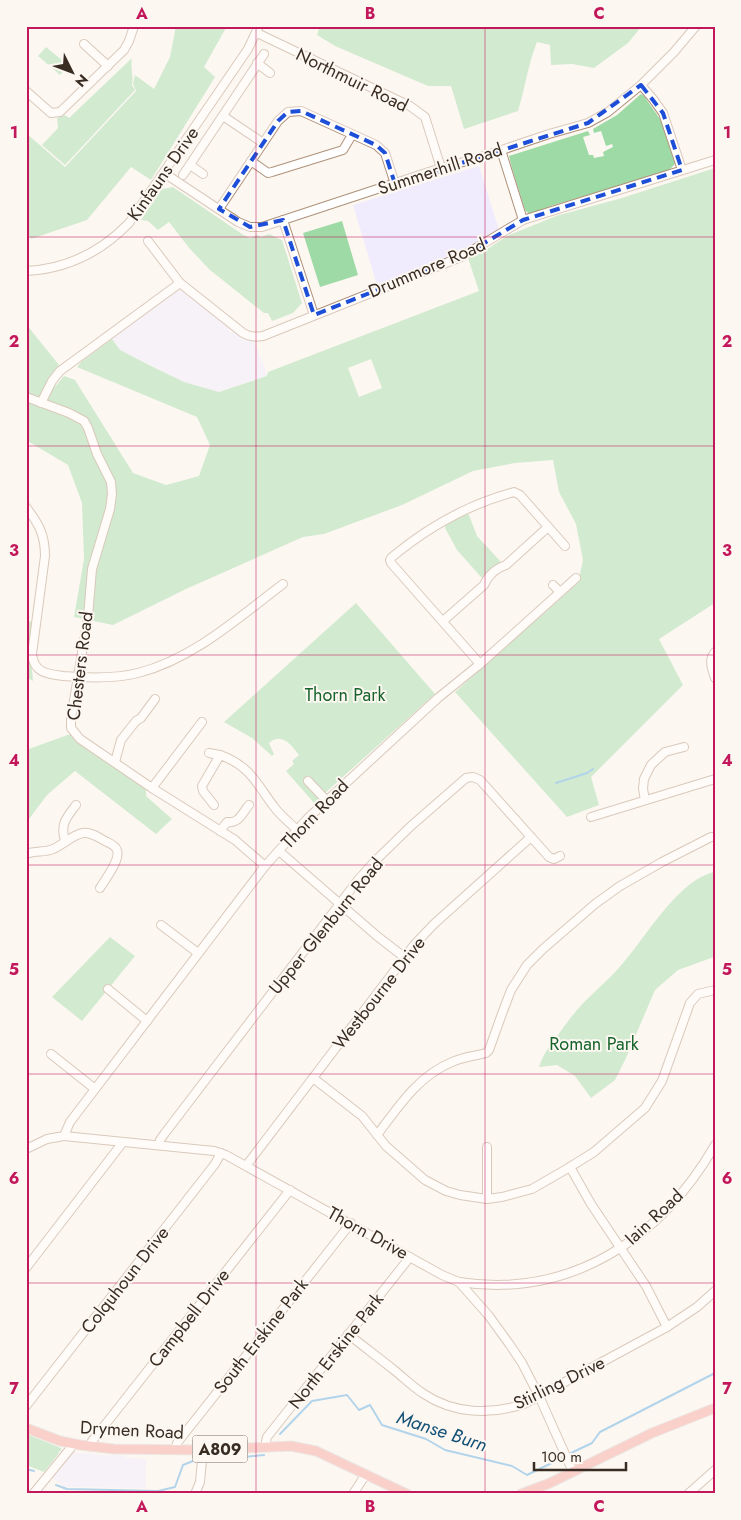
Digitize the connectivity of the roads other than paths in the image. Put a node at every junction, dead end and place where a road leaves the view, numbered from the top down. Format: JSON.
{"nodes":[{"id":1,"x":134,"y":26,"type":"edge"},
{"id":2,"x":696,"y":26,"type":"edge"},
{"id":3,"x":258,"y":30,"type":"edge"},
{"id":4,"x":84,"y":44,"type":"dead end"},
{"id":5,"x":264,"y":54,"type":"dead end"},
{"id":6,"x":257,"y":64,"type":"junction"},
{"id":7,"x":108,"y":66,"type":"junction"},
{"id":8,"x":270,"y":73,"type":"dead end"},
{"id":9,"x":641,"y":85,"type":"junction"},
{"id":10,"x":26,"y":91,"type":"edge"},
{"id":11,"x":223,"y":116,"type":"junction"},
{"id":12,"x":352,"y":135,"type":"junction"},
{"id":13,"x":263,"y":143,"type":"junction"},
{"id":14,"x":501,"y":150,"type":"junction"},
{"id":15,"x":715,"y":160,"type":"edge"},
{"id":16,"x":251,"y":161,"type":"junction"},
{"id":17,"x":190,"y":164,"type":"junction"},
{"id":18,"x":441,"y":168,"type":"junction"},
{"id":19,"x":682,"y":170,"type":"junction"},
{"id":20,"x":164,"y":173,"type":"junction"},
{"id":21,"x":203,"y":174,"type":"dead end"},
{"id":22,"x":183,"y":175,"type":"dead end"},
{"id":23,"x":395,"y":184,"type":"junction"},
{"id":24,"x":218,"y":209,"type":"junction"},
{"id":25,"x":283,"y":220,"type":"junction"},
{"id":26,"x":523,"y":220,"type":"junction"},
{"id":27,"x":148,"y":241,"type":"dead end"},
{"id":28,"x":26,"y":270,"type":"edge"},
{"id":29,"x":180,"y":283,"type":"junction"},
{"id":30,"x":314,"y":315,"type":"junction"},
{"id":31,"x":26,"y":397,"type":"edge"},
{"id":32,"x":41,"y":402,"type":"junction"},
{"id":33,"x":26,"y":507,"type":"edge"},
{"id":34,"x":548,"y":527,"type":"junction"},
{"id":35,"x":565,"y":546,"type":"dead end"},
{"id":36,"x":576,"y":578,"type":"dead end"},
{"id":37,"x":283,"y":584,"type":"dead end"},
{"id":38,"x":553,"y":585,"type":"dead end"},
{"id":39,"x":560,"y":592,"type":"junction"},
{"id":40,"x":443,"y":621,"type":"junction"},
{"id":41,"x":715,"y":652,"type":"edge"},
{"id":42,"x":480,"y":664,"type":"junction"},
{"id":43,"x":77,"y":677,"type":"junction"},
{"id":44,"x":715,"y":678,"type":"edge"},
{"id":45,"x":155,"y":699,"type":"dead end"},
{"id":46,"x":202,"y":722,"type":"dead end"},
{"id":47,"x":684,"y":747,"type":"dead end"},
{"id":48,"x":209,"y":753,"type":"dead end"},
{"id":49,"x":220,"y":756,"type":"junction"},
{"id":50,"x":115,"y":762,"type":"junction"},
{"id":51,"x":715,"y":779,"type":"edge"},
{"id":52,"x":308,"y":781,"type":"dead end"},
{"id":53,"x":152,"y":788,"type":"junction"},
{"id":54,"x":326,"y":800,"type":"junction"},
{"id":55,"x":646,"y":800,"type":"junction"},
{"id":56,"x":76,"y":805,"type":"dead end"},
{"id":57,"x":214,"y":805,"type":"dead end"},
{"id":58,"x":248,"y":805,"type":"dead end"},
{"id":59,"x":591,"y":817,"type":"dead end"},
{"id":60,"x":297,"y":830,"type":"junction"},
{"id":61,"x":220,"y":831,"type":"junction"},
{"id":62,"x":531,"y":837,"type":"junction"},
{"id":63,"x":715,"y":837,"type":"edge"},
{"id":64,"x":66,"y":841,"type":"junction"},
{"id":65,"x":279,"y":851,"type":"junction"},
{"id":66,"x":26,"y":854,"type":"edge"},
{"id":67,"x":560,"y":856,"type":"dead end"},
{"id":68,"x":265,"y":866,"type":"junction"},
{"id":69,"x":100,"y":888,"type":"dead end"},
{"id":70,"x":340,"y":904,"type":"junction"},
{"id":71,"x":160,"y":925,"type":"dead end"},
{"id":72,"x":198,"y":953,"type":"junction"},
{"id":73,"x":404,"y":957,"type":"junction"},
{"id":74,"x":108,"y":990,"type":"dead end"},
{"id":75,"x":715,"y":990,"type":"edge"},
{"id":76,"x":147,"y":1021,"type":"junction"},
{"id":77,"x":51,"y":1054,"type":"dead end"},
{"id":78,"x":313,"y":1078,"type":"junction"},
{"id":79,"x":95,"y":1089,"type":"junction"},
{"id":80,"x":377,"y":1135,"type":"junction"},
{"id":81,"x":64,"y":1136,"type":"junction"},
{"id":82,"x":123,"y":1142,"type":"junction"},
{"id":83,"x":29,"y":1144,"type":"edge"},
{"id":84,"x":159,"y":1145,"type":"junction"},
{"id":85,"x":715,"y":1145,"type":"edge"},
{"id":86,"x":487,"y":1147,"type":"dead end"},
{"id":87,"x":221,"y":1153,"type":"junction"},
{"id":88,"x":246,"y":1166,"type":"junction"},
{"id":89,"x":570,"y":1167,"type":"junction"},
{"id":90,"x":290,"y":1190,"type":"junction"},
{"id":91,"x":487,"y":1199,"type":"junction"},
{"id":92,"x":351,"y":1223,"type":"junction"},
{"id":93,"x":621,"y":1248,"type":"junction"},
{"id":94,"x":410,"y":1257,"type":"junction"},
{"id":95,"x":26,"y":1268,"type":"edge"},
{"id":96,"x":459,"y":1282,"type":"junction"},
{"id":97,"x":715,"y":1291,"type":"edge"},
{"id":98,"x":667,"y":1327,"type":"junction"},
{"id":99,"x":348,"y":1334,"type":"junction"},
{"id":100,"x":539,"y":1396,"type":"junction"},
{"id":101,"x":26,"y":1406,"type":"edge"},
{"id":102,"x":715,"y":1408,"type":"edge"},
{"id":103,"x":26,"y":1428,"type":"edge"},
{"id":104,"x":74,"y":1444,"type":"junction"},
{"id":105,"x":265,"y":1446,"type":"junction"},
{"id":106,"x":91,"y":1447,"type":"junction"},
{"id":107,"x":175,"y":1450,"type":"junction"},
{"id":108,"x":202,"y":1457,"type":"junction"},
{"id":109,"x":715,"y":1470,"type":"edge"},
{"id":110,"x":572,"y":1472,"type":"junction"},
{"id":111,"x":366,"y":1474,"type":"junction"},
{"id":112,"x":34,"y":1494,"type":"edge"},
{"id":113,"x":196,"y":1494,"type":"edge"},
{"id":114,"x":353,"y":1494,"type":"edge"},
{"id":115,"x":407,"y":1494,"type":"edge"},
{"id":116,"x":521,"y":1494,"type":"edge"},
{"id":117,"x":688,"y":1494,"type":"edge"}],
"edges":[{"from":1,"to":7,"type":"street"},
{"from":2,"to":9,"type":"street","name":"Summerhill Road"},
{"from":3,"to":18,"type":"street","name":"Northmuir Road"},
{"from":3,"to":20,"type":"street","name":"Kinfauns Drive"},
{"from":4,"to":7,"type":"street"},
{"from":5,"to":6,"type":"street"},
{"from":6,"to":8,"type":"street"},
{"from":6,"to":11,"type":"street"},
{"from":7,"to":10,"type":"street"},
{"from":9,"to":14,"type":"street","name":"Summerhill Road"},
{"from":9,"to":19,"type":"street"},
{"from":11,"to":13,"type":"street"},
{"from":11,"to":17,"type":"street"},
{"from":12,"to":13,"type":"street"},
{"from":12,"to":16,"type":"street"},
{"from":12,"to":23,"type":"street"},
{"from":13,"to":16,"type":"street"},
{"from":14,"to":18,"type":"street","name":"Summerhill Road"},
{"from":14,"to":26,"type":"street"},
{"from":15,"to":19,"type":"street","name":"Drummore Road"},
{"from":16,"to":24,"type":"street"},
{"from":17,"to":21,"type":"street"},
{"from":17,"to":22,"type":"street"},
{"from":18,"to":23,"type":"street","name":"Summerhill Road"},
{"from":19,"to":26,"type":"street","name":"Drummore Road"},
{"from":20,"to":24,"type":"street","name":"Summerhill Road"},
{"from":20,"to":28,"type":"street","name":"Kinfauns Drive"},
{"from":23,"to":25,"type":"street","name":"Summerhill Road"},
{"from":24,"to":25,"type":"street","name":"Summerhill Road"},
{"from":25,"to":30,"type":"street"},
{"from":26,"to":30,"type":"street","name":"Drummore Road"},
{"from":27,"to":29,"type":"street","name":"Drummore Road"},
{"from":29,"to":30,"type":"street","name":"Drummore Road"},
{"from":29,"to":32,"type":"street"},
{"from":31,"to":32,"type":"street","name":"Chesters Road"},
{"from":32,"to":43,"type":"street","name":"Chesters Road"},
{"from":33,"to":43,"type":"street"},
{"from":34,"to":35,"type":"street"},
{"from":34,"to":40,"type":"street"},
{"from":34,"to":40,"type":"street"},
{"from":36,"to":39,"type":"street","name":"Thorn Road"},
{"from":37,"to":43,"type":"street"},
{"from":38,"to":39,"type":"street"},
{"from":39,"to":42,"type":"street","name":"Thorn Road"},
{"from":40,"to":42,"type":"street"},
{"from":41,"to":44,"type":"street"},
{"from":42,"to":54,"type":"street","name":"Thorn Road"},
{"from":43,"to":50,"type":"street","name":"Chesters Road"},
{"from":45,"to":50,"type":"street"},
{"from":46,"to":53,"type":"street"},
{"from":47,"to":55,"type":"street"},
{"from":48,"to":49,"type":"street"},
{"from":49,"to":57,"type":"street"},
{"from":49,"to":60,"type":"street"},
{"from":50,"to":53,"type":"street","name":"Chesters Road"},
{"from":51,"to":55,"type":"street"},
{"from":52,"to":54,"type":"street"},
{"from":53,"to":61,"type":"street","name":"Chesters Road"},
{"from":54,"to":60,"type":"street","name":"Thorn Road"},
{"from":55,"to":59,"type":"street"},
{"from":56,"to":64,"type":"street"},
{"from":58,"to":61,"type":"street"},
{"from":60,"to":65,"type":"street","name":"Thorn Road"},
{"from":61,"to":68,"type":"street","name":"Chesters Road"},
{"from":62,"to":67,"type":"street","name":"Upper Glenburn Road"},
{"from":62,"to":70,"type":"street","name":"Upper Glenburn Road"},
{"from":62,"to":73,"type":"street","name":"Westbourne Drive"},
{"from":63,"to":80,"type":"street"},
{"from":64,"to":66,"type":"street"},
{"from":64,"to":69,"type":"street"},
{"from":65,"to":68,"type":"street","name":"Thorn Road"},
{"from":65,"to":70,"type":"street"},
{"from":68,"to":72,"type":"street","name":"Thorn Road"},
{"from":70,"to":73,"type":"street"},
{"from":70,"to":84,"type":"street","name":"Upper Glenburn Road"},
{"from":71,"to":72,"type":"street"},
{"from":72,"to":76,"type":"street","name":"Thorn Road"},
{"from":73,"to":78,"type":"street","name":"Westbourne Drive"},
{"from":74,"to":76,"type":"street"},
{"from":75,"to":89,"type":"street"},
{"from":76,"to":79,"type":"street","name":"Thorn Road"},
{"from":77,"to":79,"type":"street"},
{"from":78,"to":80,"type":"street"},
{"from":78,"to":88,"type":"street","name":"Westbourne Drive"},
{"from":79,"to":81,"type":"street","name":"Thorn Road"},
{"from":80,"to":91,"type":"street"},
{"from":81,"to":82,"type":"street","name":"Thorn Drive"},
{"from":81,"to":83,"type":"street"},
{"from":82,"to":84,"type":"street","name":"Thorn Drive"},
{"from":82,"to":95,"type":"street"},
{"from":84,"to":87,"type":"street","name":"Thorn Drive"},
{"from":85,"to":93,"type":"street","name":"Iain Road"},
{"from":86,"to":91,"type":"street"},
{"from":87,"to":88,"type":"street","name":"Thorn Drive"},
{"from":87,"to":101,"type":"street","name":"Colquhoun Drive"},
{"from":88,"to":90,"type":"street","name":"Thorn Drive"},
{"from":89,"to":91,"type":"street"},
{"from":89,"to":93,"type":"street"},
{"from":90,"to":92,"type":"street","name":"Thorn Drive"},
{"from":90,"to":106,"type":"street","name":"Campbell Drive"},
{"from":92,"to":94,"type":"street","name":"Thorn Drive"},
{"from":92,"to":107,"type":"street","name":"South Erskine Park"},
{"from":93,"to":96,"type":"street","name":"Iain Road"},
{"from":93,"to":98,"type":"street"},
{"from":94,"to":96,"type":"street","name":"Thorn Drive"},
{"from":94,"to":99,"type":"street","name":"North Erskine Park"},
{"from":96,"to":100,"type":"street","name":"Thorn Drive"},
{"from":97,"to":98,"type":"street","name":"Stirling Drive"},
{"from":98,"to":100,"type":"street","name":"Stirling Drive"},
{"from":99,"to":100,"type":"street","name":"Stirling Drive"},
{"from":99,"to":105,"type":"street","name":"North Erskine Park"},
{"from":100,"to":110,"type":"street","name":"Thorn Drive"},
{"from":102,"to":110,"type":"main road"},
{"from":103,"to":104,"type":"main road","name":"Drymen Road","number":"A809"},
{"from":104,"to":106,"type":"main road","name":"Drymen Road","number":"A809"},
{"from":104,"to":112,"type":"street"},
{"from":105,"to":108,"type":"main road","name":"Drymen Road","number":"A809"},
{"from":105,"to":111,"type":"main road","name":"Drymen Road","number":"A809"},
{"from":106,"to":107,"type":"main road","name":"Drymen Road","number":"A809"},
{"from":107,"to":108,"type":"main road","name":"Drymen Road","number":"A809"},
{"from":108,"to":113,"type":"street"},
{"from":109,"to":117,"type":"street"},
{"from":110,"to":116,"type":"main road"},
{"from":111,"to":114,"type":"street"},
{"from":111,"to":115,"type":"main road","name":"Drymen Road","number":"A809"}]}
